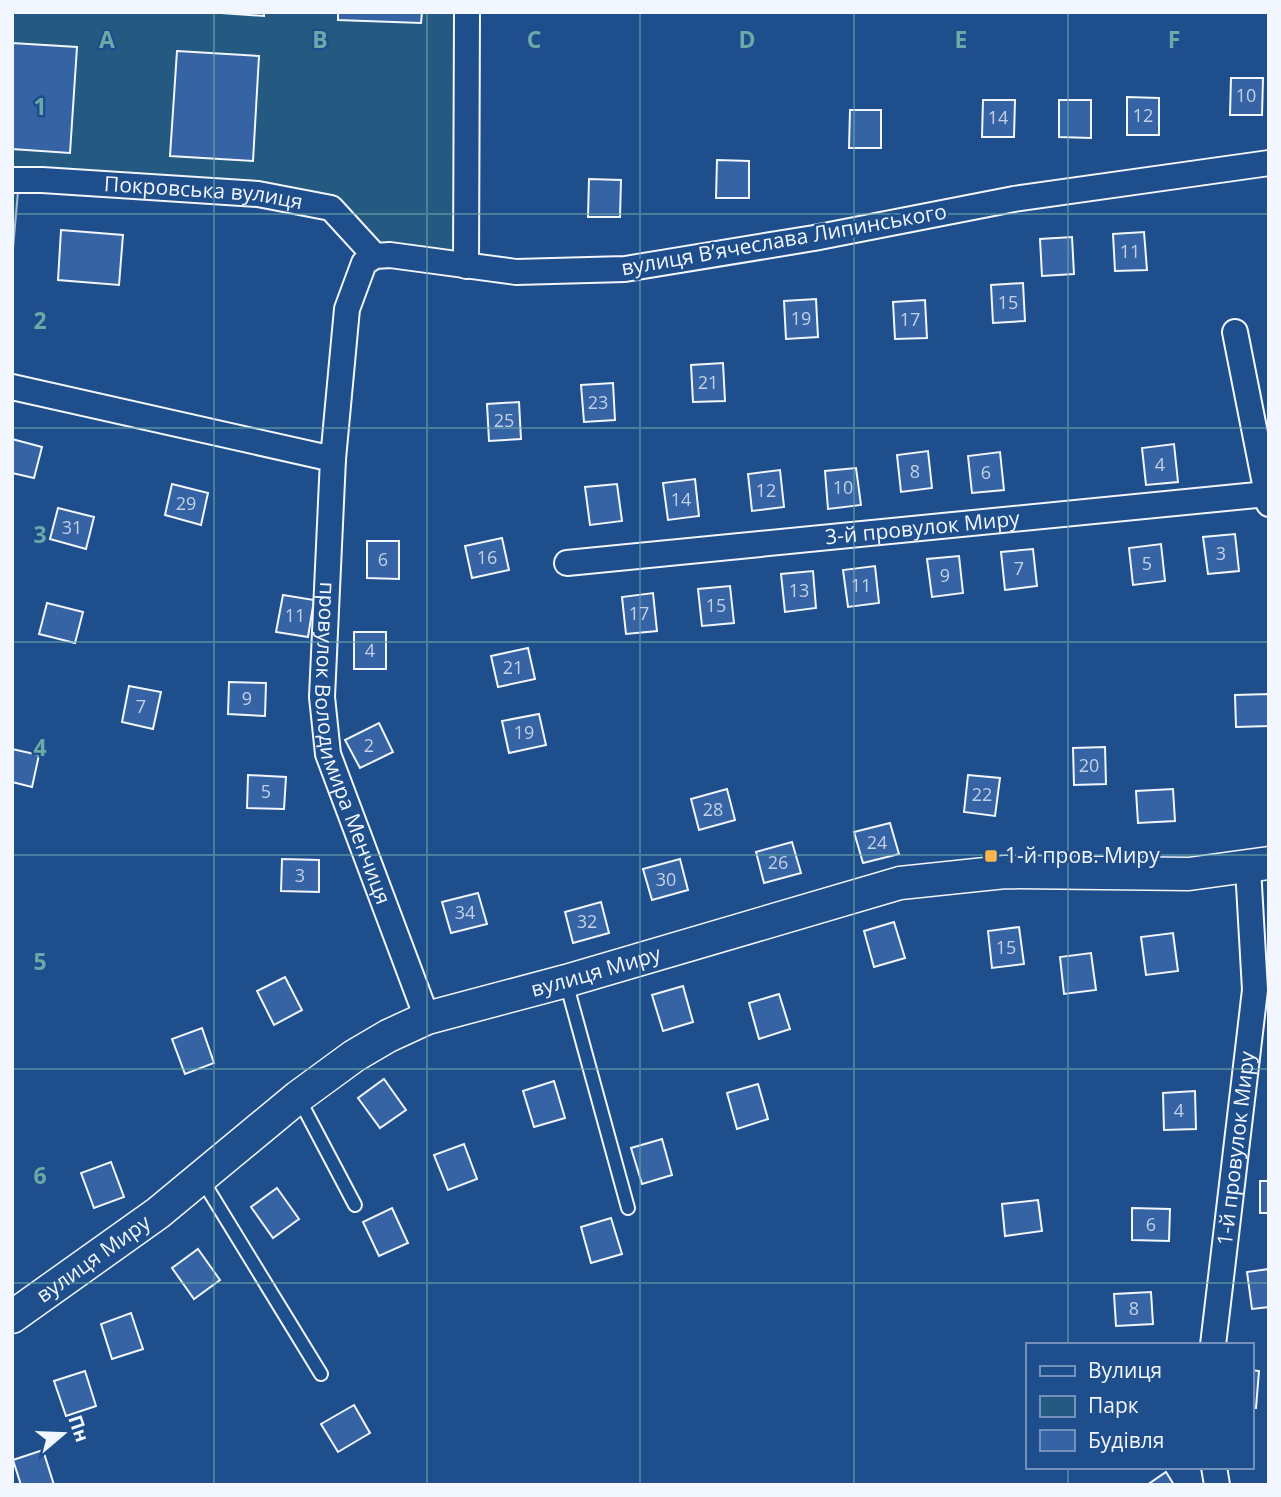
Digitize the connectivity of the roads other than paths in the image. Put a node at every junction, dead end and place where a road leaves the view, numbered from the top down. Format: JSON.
{"nodes":[{"id":1,"x":467,"y":12,"type":"edge"},
{"id":2,"x":1269,"y":163,"type":"edge"},
{"id":3,"x":12,"y":180,"type":"edge"},
{"id":4,"x":375,"y":256,"type":"junction"},
{"id":5,"x":466,"y":266,"type":"junction"},
{"id":6,"x":1235,"y":332,"type":"dead end"},
{"id":7,"x":12,"y":387,"type":"edge"},
{"id":8,"x":333,"y":459,"type":"junction"},
{"id":9,"x":1268,"y":499,"type":"edge"},
{"id":10,"x":567,"y":563,"type":"dead end"},
{"id":11,"x":1258,"y":866,"type":"edge"},
{"id":12,"x":566,"y":981,"type":"junction"},
{"id":13,"x":427,"y":1018,"type":"junction"},
{"id":14,"x":298,"y":1097,"type":"junction"},
{"id":15,"x":201,"y":1178,"type":"junction"},
{"id":16,"x":355,"y":1205,"type":"dead end"},
{"id":17,"x":628,"y":1208,"type":"dead end"},
{"id":18,"x":12,"y":1317,"type":"edge"},
{"id":19,"x":1213,"y":1343,"type":"edge"},
{"id":20,"x":321,"y":1374,"type":"dead end"}],
"edges":[{"from":1,"to":5,"type":"street"},
{"from":2,"to":5,"type":"street","name":"вулиця Вʼячеслава Липинського"},
{"from":3,"to":4,"type":"street","name":"Покровська вулиця"},
{"from":4,"to":5,"type":"street","name":"вулиця Вʼячеслава Липинського"},
{"from":4,"to":8,"type":"street"},
{"from":6,"to":9,"type":"street"},
{"from":7,"to":8,"type":"street"},
{"from":8,"to":13,"type":"street","name":"провулок Володимира Менчиця"},
{"from":9,"to":10,"type":"street","name":"3-й провулок Миру"},
{"from":11,"to":12,"type":"street","name":"вулиця Миру"},
{"from":11,"to":19,"type":"street","name":"1-й провулок Миру"},
{"from":12,"to":13,"type":"street","name":"вулиця Миру"},
{"from":12,"to":17,"type":"lane"},
{"from":13,"to":14,"type":"street","name":"вулиця Миру"},
{"from":14,"to":15,"type":"street","name":"вулиця Миру"},
{"from":14,"to":16,"type":"lane"},
{"from":15,"to":18,"type":"street","name":"вулиця Миру"},
{"from":15,"to":20,"type":"lane"}]}
